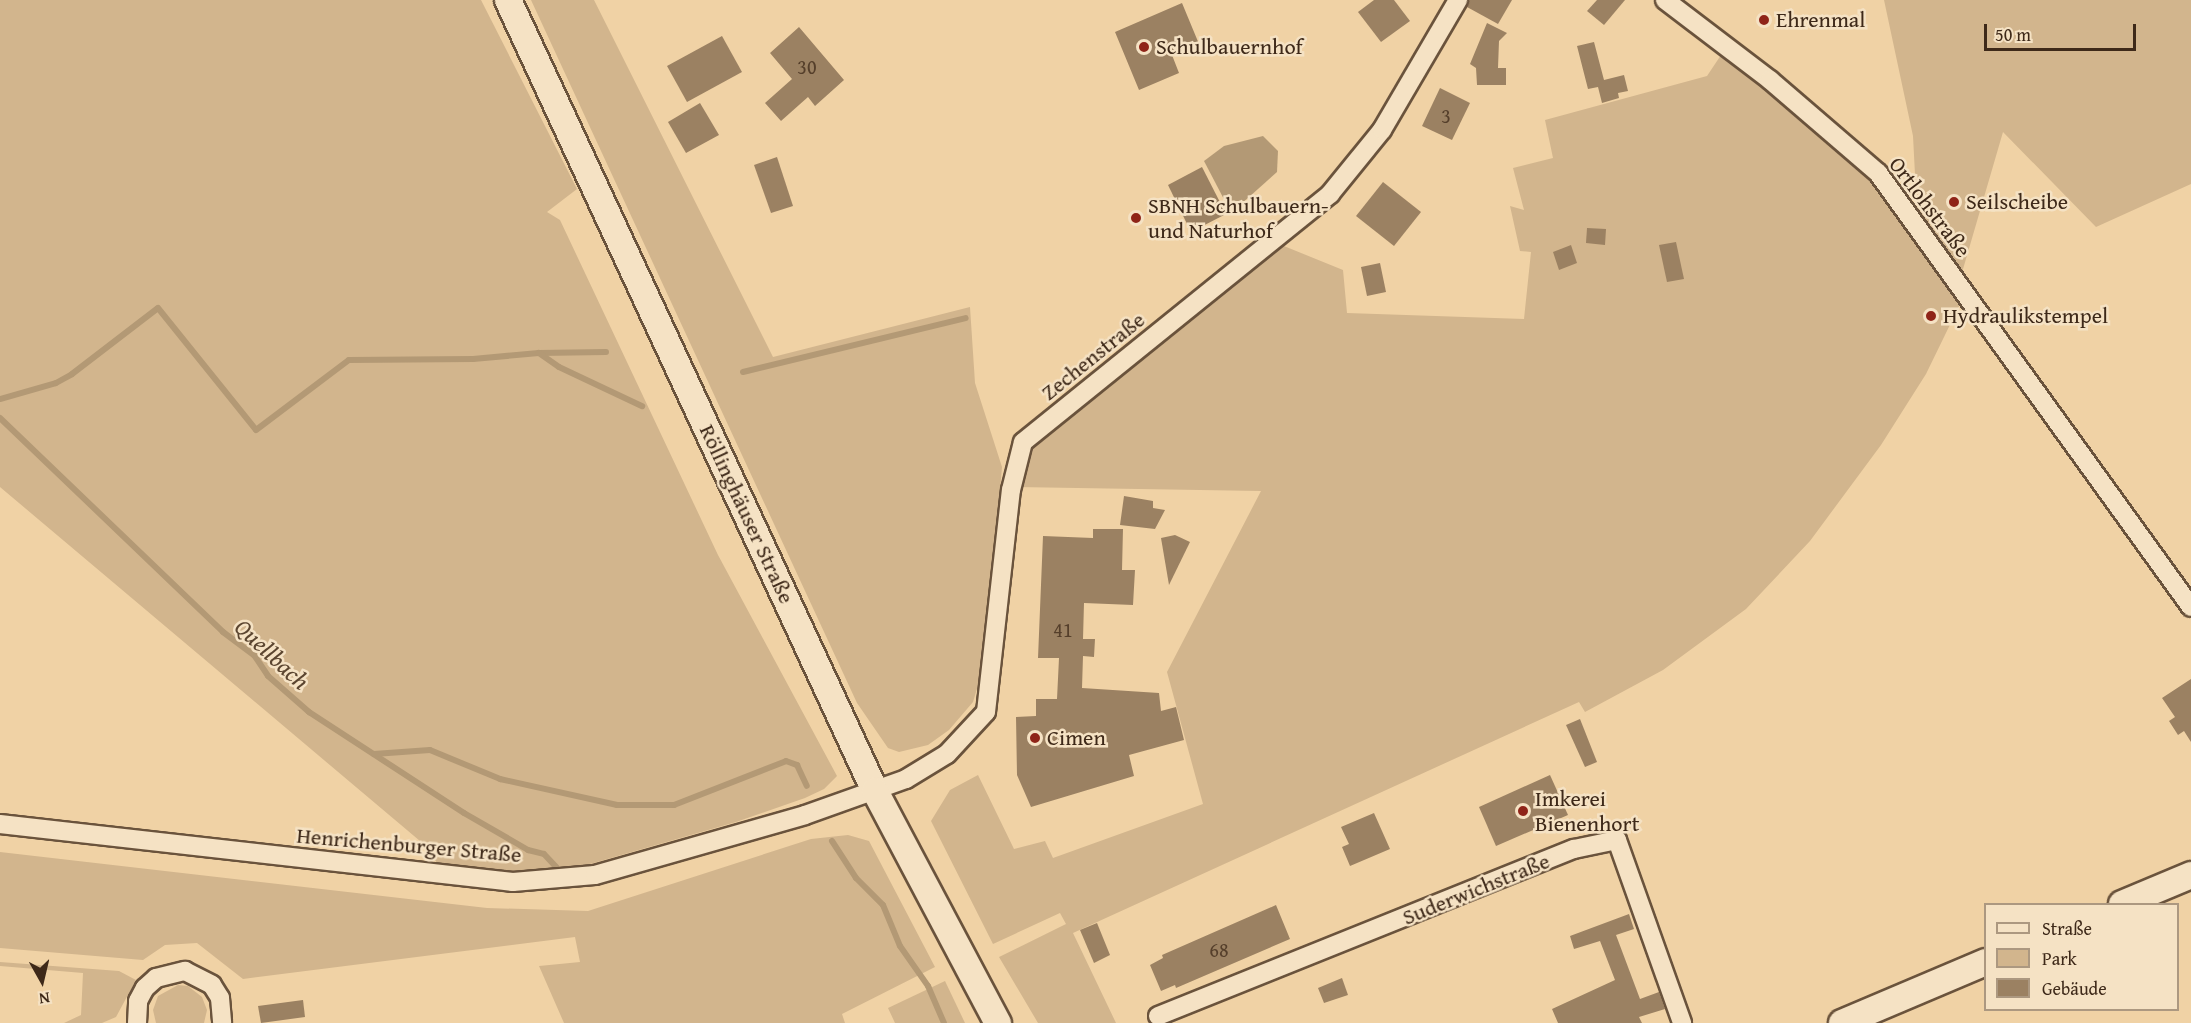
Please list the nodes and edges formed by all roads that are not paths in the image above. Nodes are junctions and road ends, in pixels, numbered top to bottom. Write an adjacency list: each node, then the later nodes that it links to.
1 (508, 0): 5 (main road, Röllinghäuser Straße)
2 (1458, 0): 5 (street, Zechenstraße)
3 (1665, 0): 4 (street, Ortlohstraße)
4 (2191, 607)
5 (875, 790): 6 (street, Henrichenburger Straße); 13 (main road, Röllinghäuser Straße)
6 (0, 824)
7 (2191, 874): 8 (main road)
8 (2124, 903)
9 (1984, 963): 15 (main road)
10 (1158, 1016): 14 (street, Suderwichstraße)
11 (137, 1023): 12 (street)
12 (222, 1023)
13 (998, 1023)
14 (1682, 1023)
15 (1842, 1023)

